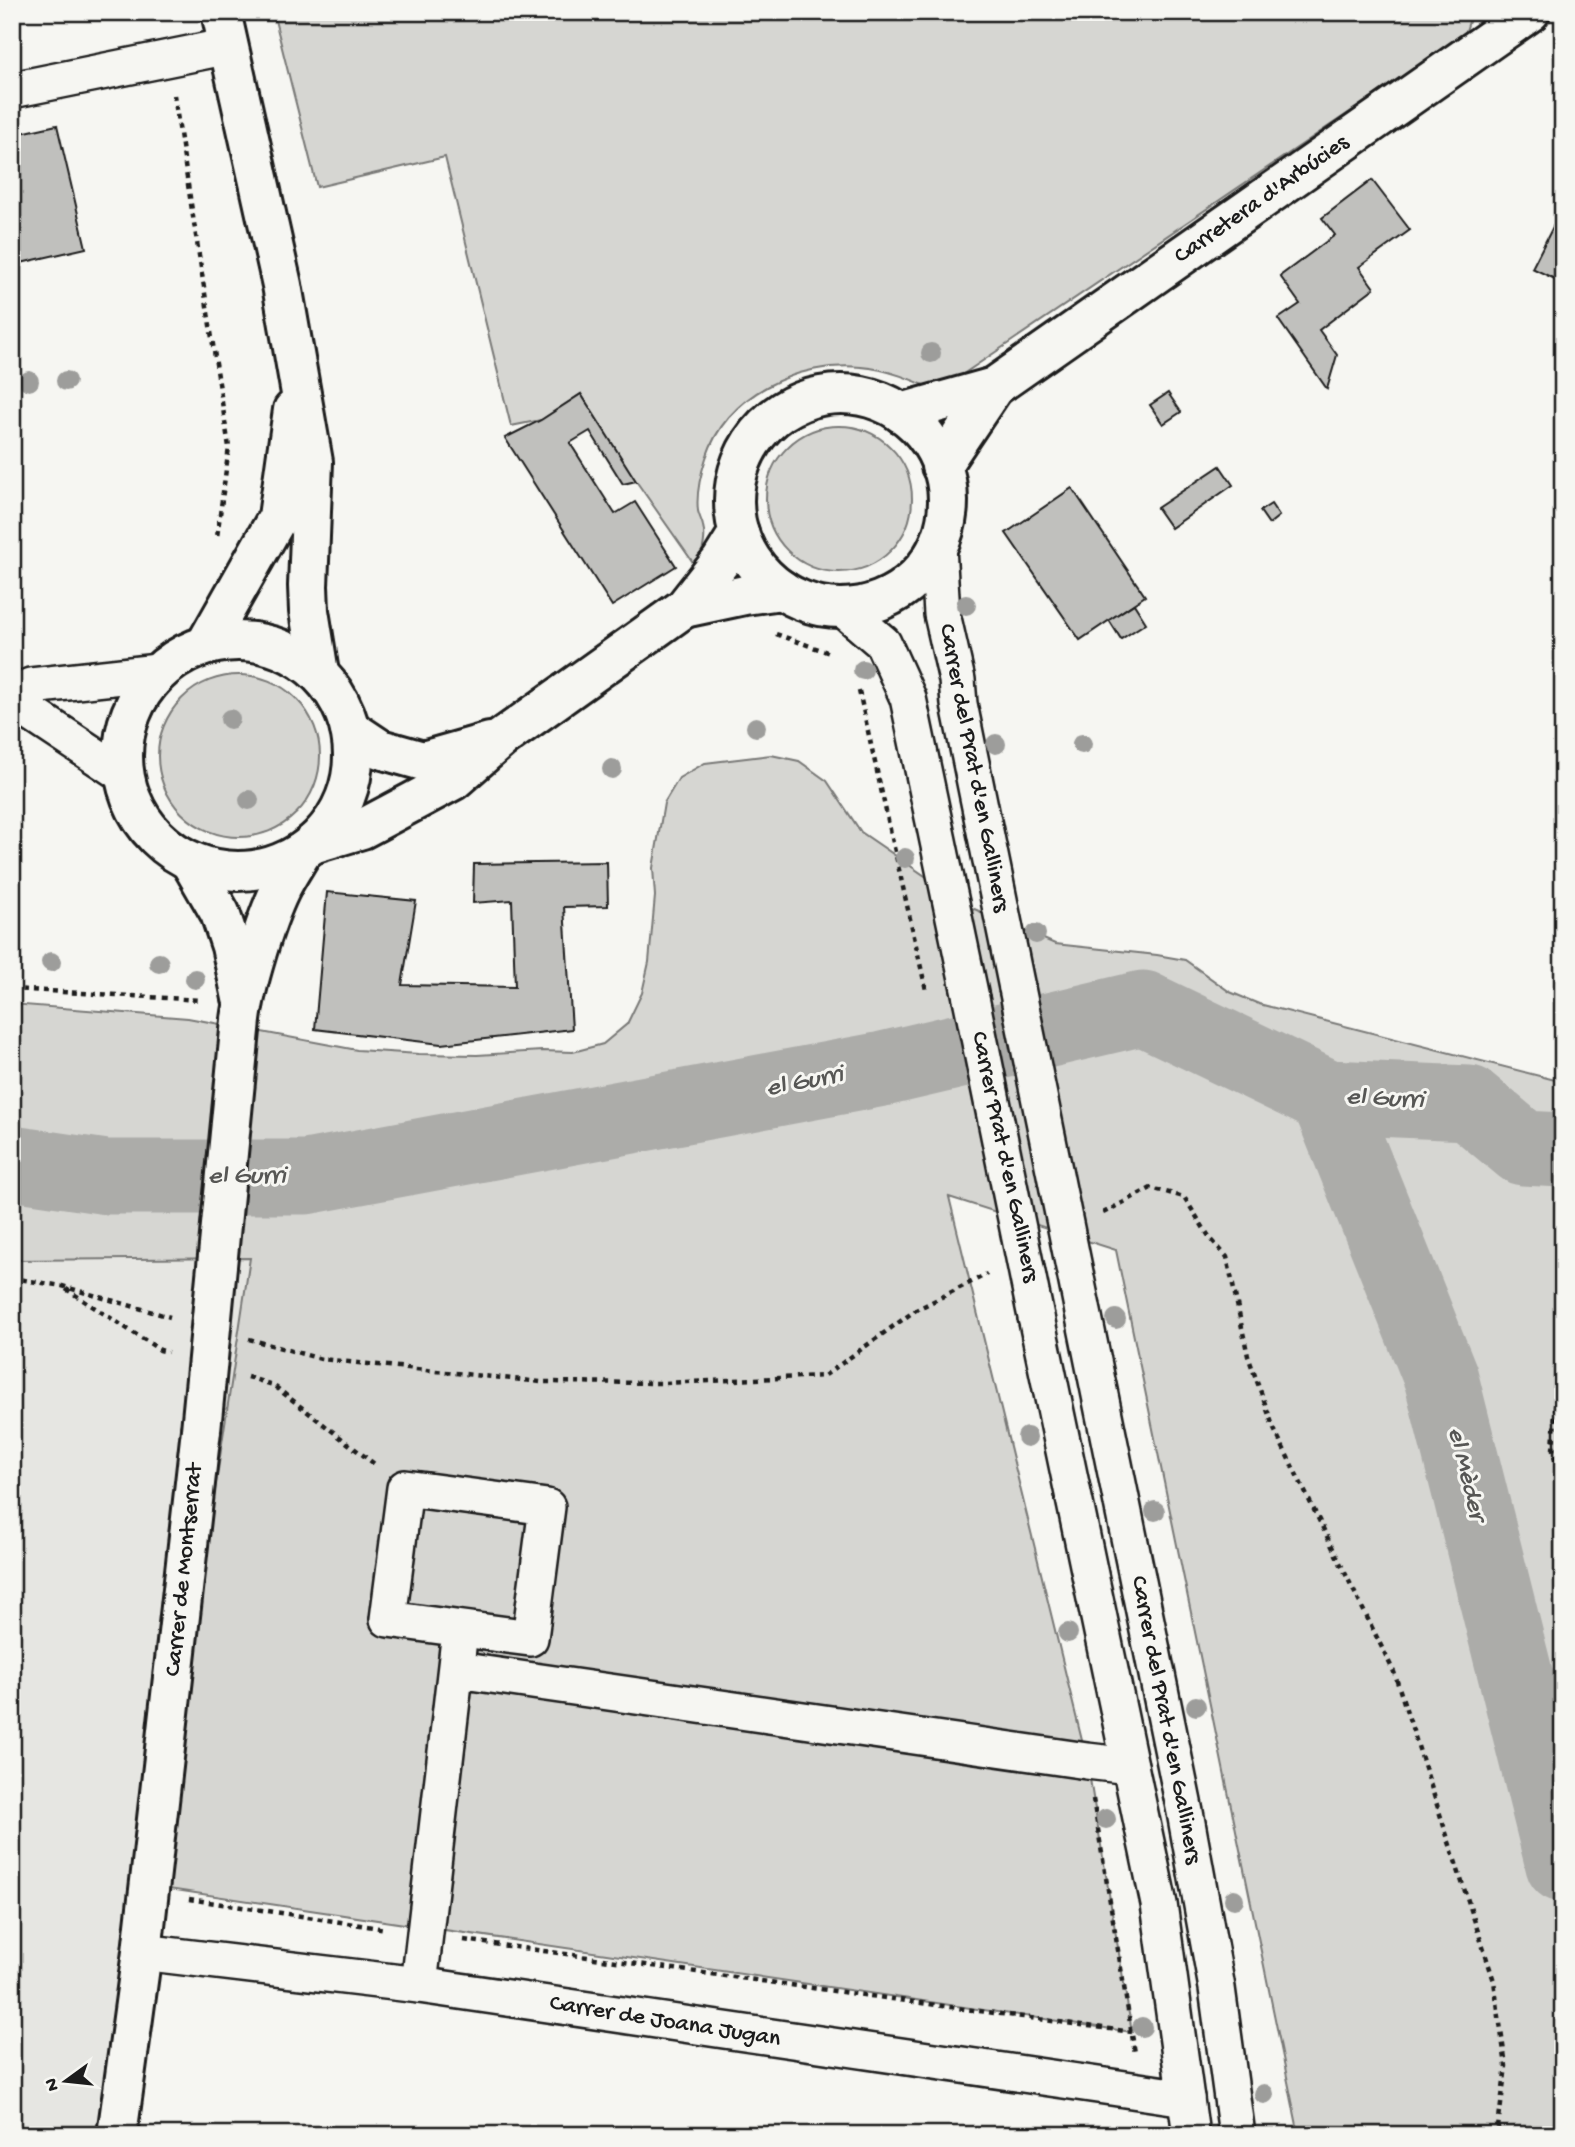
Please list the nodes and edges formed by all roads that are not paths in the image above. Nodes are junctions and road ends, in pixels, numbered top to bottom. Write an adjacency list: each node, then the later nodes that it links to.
1 (1530, 12): 5 (street, Carretera d'Arbúcies)
2 (225, 29): 3 (street); 4 (street)
3 (12, 90)
4 (298, 380): 13 (street); 15 (street)
5 (994, 387): 6 (street, Carretera d'Arbúcies); 7 (street, Carretera d'Arbúcies)
6 (901, 414): 7 (street); 8 (street)
7 (941, 466): 9 (street)
8 (739, 532): 10 (street); 11 (street)
9 (938, 547): 12 (street); 22 (street, Carrer del Prat d'en Galliners)
10 (782, 590): 11 (street); 12 (street)
11 (684, 608): 18 (street)
12 (842, 608): 23 (street, Carrer del Prat d'en Galliners)
13 (206, 644): 14 (street); 15 (street)
14 (158, 672): 16 (street); 19 (street)
15 (319, 673): 17 (street)
16 (12, 695): 19 (street)
17 (350, 729): 18 (street); 20 (street)
18 (502, 738): 20 (street)
19 (124, 775): 21 (street)
20 (307, 848): 21 (street); 24 (street, Carrer de Montserrat)
21 (190, 861): 24 (street, Carrer de Montserrat)
22 (1017, 988): 25 (street, Carrer Prat d'en Galliners, bridge)
23 (971, 998): 26 (street, Carrer Prat d'en Galliners, bridge)
24 (232, 1009): 30 (street, Carrer de Montserrat, bridge)
25 (1082, 1307): 35 (street, Carrer del Prat d'en Galliners)
26 (1037, 1317): 29 (street, Carrer del Prat d'en Galliners)
27 (459, 1629): 27 (street); 28 (street)
28 (457, 1670): 29 (street); 31 (street)
29 (1130, 1766): 32 (street, Carrer del Prat d'en Galliners)
30 (142, 1952): 31 (street, Carrer de Joana Jugan); 33 (street, Carrer de Montserrat)
31 (419, 1985): 32 (street, Carrer de Joana Jugan)
32 (1186, 2098): 34 (street, Carrer del Prat d'en Galliners)
33 (117, 2135)
34 (1191, 2135)
35 (1237, 2135)

